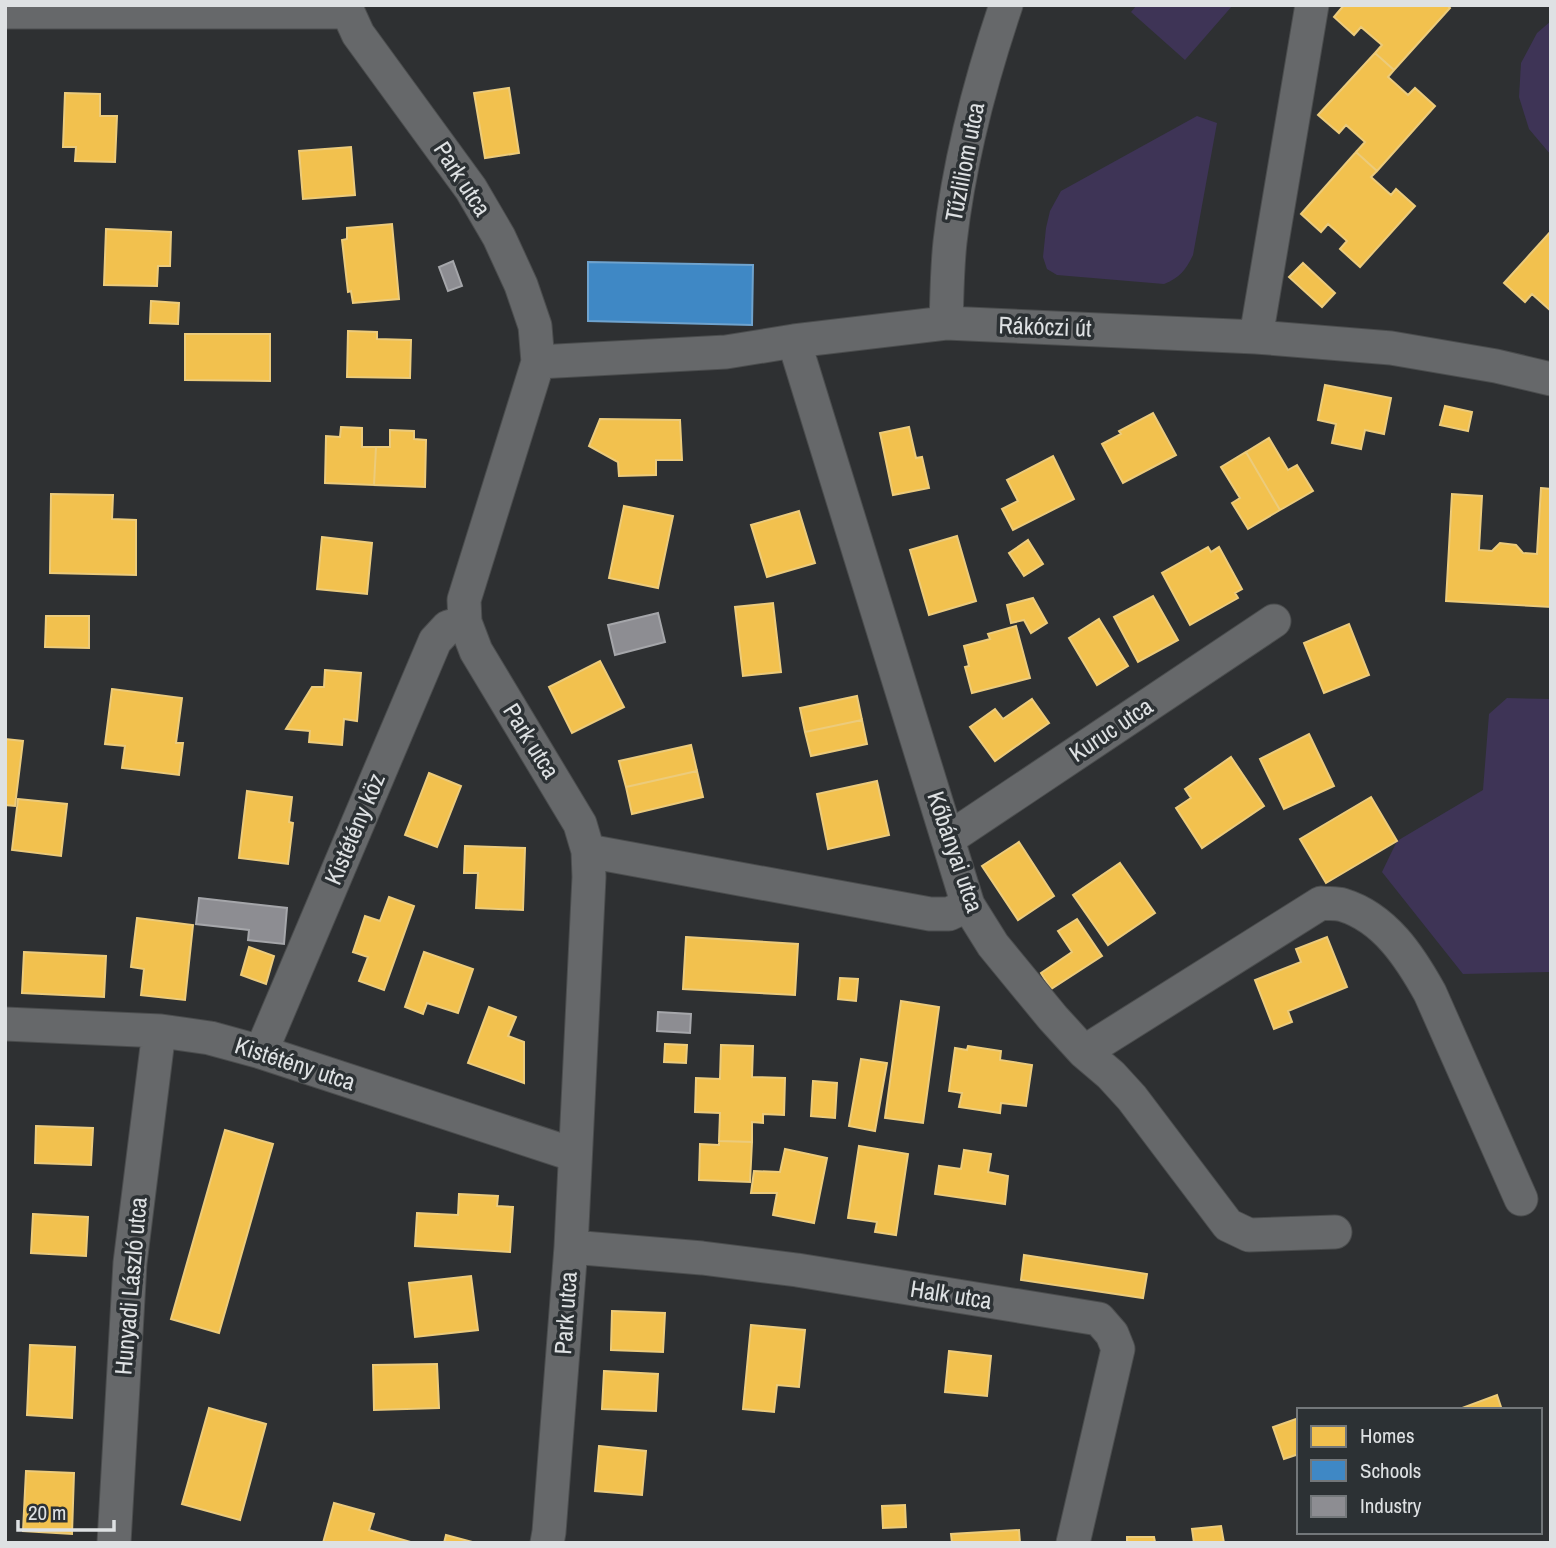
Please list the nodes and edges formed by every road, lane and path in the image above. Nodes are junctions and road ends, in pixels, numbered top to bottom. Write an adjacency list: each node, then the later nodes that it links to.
1 (1006, 5): 5 (street, Tűzliliom utca)
2 (1312, 5): 6 (street)
3 (348, 8): 4 (street); 8 (street, Park utca)
4 (5, 12)
5 (946, 323): 6 (street, Rákóczi út); 7 (street, Rákóczi út)
6 (1256, 337): 9 (street, Rákóczi út)
7 (794, 341): 8 (street, Rákóczi út); 12 (street, Kőbányai utca)
8 (538, 362): 11 (street, Park utca)
9 (1551, 379)
10 (1274, 621): 12 (street, Kuruc utca)
11 (465, 622): 13 (street, Park utca); 17 (street, Kistétény köz)
12 (948, 839): 14 (street, Kőbányai utca)
13 (588, 851): 14 (street); 19 (street, Park utca)
14 (968, 905): 18 (street, Kőbányai utca)
15 (5, 1024): 16 (street, Kistétény utca)
16 (161, 1031): 17 (street, Kistétény utca); 23 (street, Hunyadi László utca)
17 (261, 1052): 19 (street, Kistétény utca)
18 (1084, 1052): 20 (street); 21 (street, Kőbányai utca)
19 (575, 1155): 22 (street, Park utca)
20 (1521, 1199)
21 (1335, 1232)
22 (571, 1247): 24 (street, Park utca); 25 (street, Halk utca)
23 (114, 1543)
24 (547, 1543)
25 (1073, 1543)

